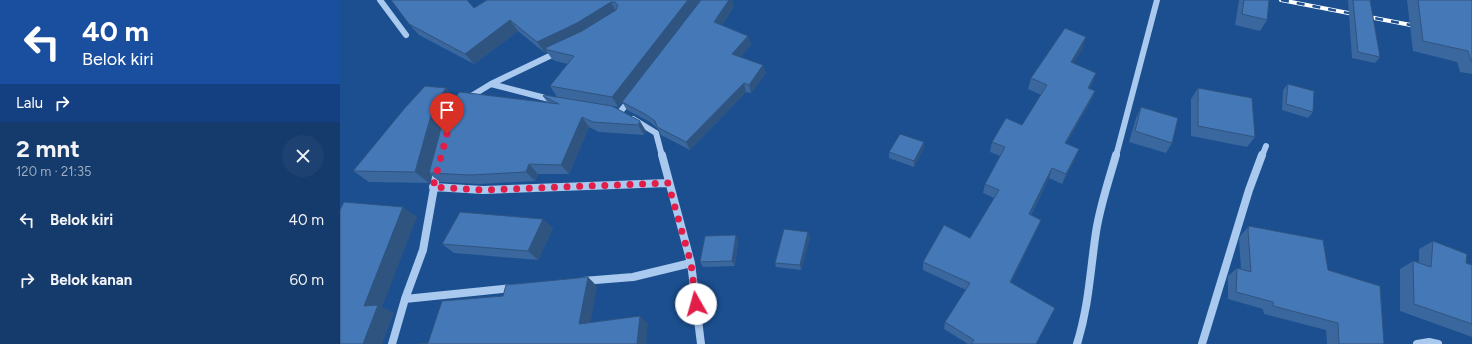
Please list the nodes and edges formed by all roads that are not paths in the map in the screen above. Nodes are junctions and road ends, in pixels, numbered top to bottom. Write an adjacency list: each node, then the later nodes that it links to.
1 (380, 0): 3 (street)
2 (1157, 0): 19 (street)
3 (406, 34)
4 (566, 48): 5 (street)
5 (492, 84): 7 (street); 8 (street)
6 (634, 94): 11 (street)
7 (559, 102)
8 (461, 104)
9 (1266, 146): 20 (street)
10 (439, 165): 12 (street)
11 (668, 183): 12 (street); 13 (street)
12 (433, 187): 16 (street)
13 (691, 263): 14 (street); 18 (street)
14 (578, 282)
15 (523, 287): 16 (street)
16 (405, 299): 17 (street)
17 (392, 344)
18 (701, 344)
19 (1077, 344)
20 (1202, 344)
21 (1417, 344): 22 (street)
22 (1438, 344)

